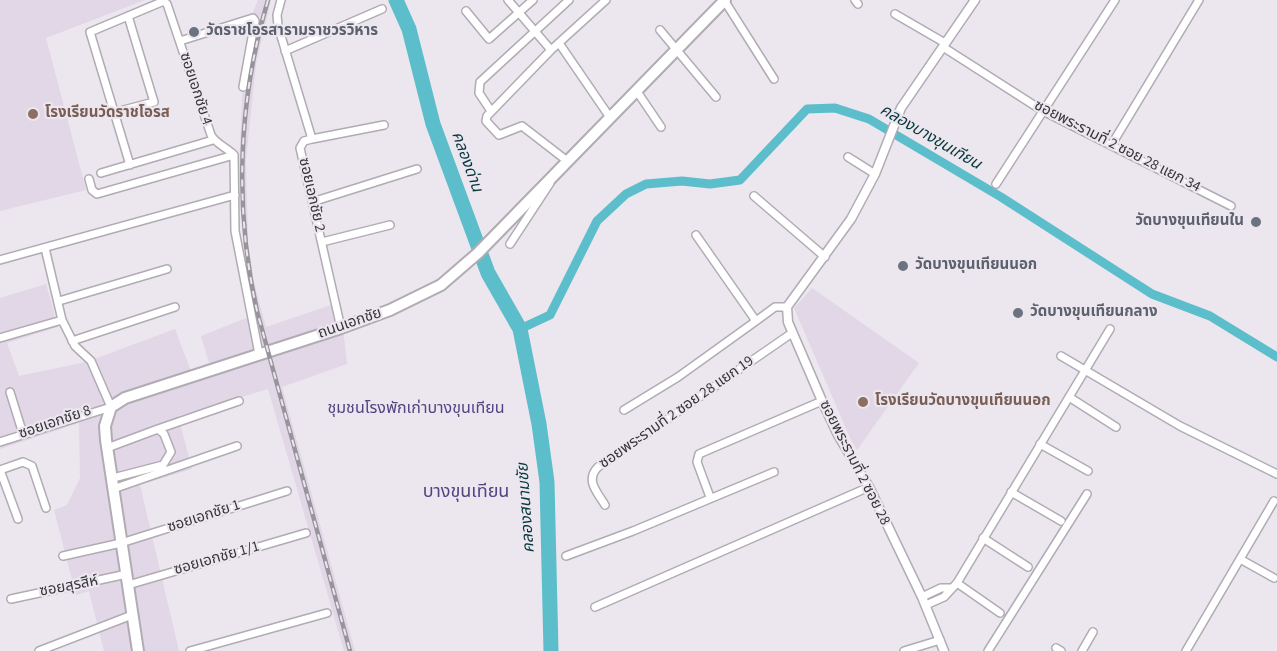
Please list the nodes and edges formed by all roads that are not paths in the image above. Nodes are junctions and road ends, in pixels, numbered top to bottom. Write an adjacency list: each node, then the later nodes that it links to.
1 (281, 0): 22 (street, ซอยเอกชัย 2)
2 (508, 0): 13 (street)
3 (533, 0): 13 (street)
4 (569, 0): 16 (street)
5 (606, 0): 18 (street)
6 (724, 0): 20 (main road, ถนนเอกชัย); 23 (street)
7 (975, 0): 19 (street)
8 (1115, 0): 28 (street)
9 (1199, 0): 35 (street)
10 (382, 9): 22 (street)
11 (466, 11): 13 (street)
12 (895, 14): 19 (street, ซอยพระรามที่ 2 ซอย 28 แยก 34)
13 (519, 15): 16 (street)
14 (128, 16): 17 (street, ซอยเอกชัย 4); 29 (street, ซอยเอกชัย 4); 29 (street)
15 (660, 30): 20 (street)
16 (534, 32): 21 (street); 27 (street)
17 (180, 41): 24 (street); 34 (street, ซอยเอกชัย 4)
18 (559, 43): 21 (street); 30 (street)
19 (944, 45): 28 (street, ซอยพระรามที่ 2 ซอย 28 แยก 34); 43 (street)
20 (676, 49): 25 (main road, ถนนเอกชัย); 26 (street)
21 (551, 50): 27 (street)
22 (285, 51): 33 (street, ซอยเอกชัย 2)
23 (774, 79)
24 (243, 87)
25 (636, 90): 30 (main road, ถนนเอกชัย); 32 (street)
26 (716, 97)
27 (490, 111): 38 (street)
28 (1044, 111): 35 (street, ซอยพระรามที่ 2 ซอย 28 แยก 34); 45 (street)
29 (116, 112): 39 (street)
30 (609, 116): 38 (main road, ถนนเอกชัย)
31 (384, 125): 33 (street)
32 (661, 127)
33 (312, 139): 48 (street, ซอยเอกชัย 2)
34 (213, 140): 36 (street, ซอยเอกชัย 4); 39 (street)
35 (1112, 144): 49 (street, ซอยพระรามที่ 2 ซอย 28 แยก 34)
36 (234, 155): 44 (street); 46 (street)
37 (848, 157): 43 (street)
38 (566, 160): 42 (main road, ถนนเอกชัย)
39 (130, 165): 41 (street)
40 (417, 169): 48 (street)
41 (101, 173)
42 (552, 174): 53 (street); 63 (main road, ถนนเอกชัย)
43 (875, 174): 55 (street)
44 (89, 179)
45 (996, 184)
46 (235, 195): 54 (street); 68 (street)
47 (754, 196): 55 (street)
48 (312, 202): 52 (street, ซอยเอกชัย 2)
49 (1231, 206)
50 (390, 225): 52 (street)
51 (696, 235): 62 (street)
52 (322, 242): 63 (street, ซอยเอกชัย 2)
53 (510, 244)
54 (45, 248): 56 (street); 58 (street)
55 (825, 257): 60 (street)
56 (0, 260)
57 (166, 269): 58 (street)
58 (58, 301): 61 (street)
59 (175, 307): 67 (street)
60 (787, 307): 62 (street); 65 (street, ซอยพระรามที่ 2 ซอย 28)
61 (62, 320): 66 (street); 67 (street)
62 (756, 321): 76 (street)
63 (341, 328): 68 (main road, ถนนเอกชัย)
64 (1110, 329): 70 (street)
65 (792, 333): 73 (street, ซอยพระรามที่ 2 ซอย 28); 96 (street, ซอยพระรามที่ 2 ซอย 28 แยก 19)
66 (0, 338)
67 (72, 341): 75 (street)
68 (259, 354): 75 (main road, ถนนเอกชัย)
69 (1061, 356): 70 (street)
70 (1085, 370): 72 (street); 87 (street)
71 (10, 392): 79 (street)
72 (1069, 398): 77 (street); 81 (street)
73 (822, 401): 90 (street, ซอยพระรามที่ 2 ซอย 28); 94 (street)
74 (239, 402): 78 (street)
75 (111, 407): 79 (street, ซอยเอกชัย 8); 83 (main road)
76 (624, 410)
77 (1116, 427)
78 (158, 429): 83 (street); 89 (street)
79 (23, 434): 80 (street, ซอยเอกชัย 8)
80 (0, 442)
81 (1040, 444): 85 (street); 92 (street)
82 (237, 446): 89 (street)
83 (107, 448): 89 (main road)
84 (0, 470): 97 (street); 98 (street)
85 (1088, 471)
86 (774, 472): 94 (street)
87 (1277, 474): 88 (street)
88 (1277, 481)
89 (113, 484): 102 (main road)
90 (869, 487): 111 (street, ซอยพระรามที่ 2 ซอย 28); 112 (street)
91 (287, 491): 102 (street, ซอยเอกชัย 1)
92 (1011, 492): 99 (street); 101 (street)
93 (1086, 494): 124 (street)
94 (710, 497): 104 (street)
95 (1274, 501): 105 (street)
96 (605, 506)
97 (46, 508)
98 (18, 519)
99 (1061, 521)
100 (306, 533): 108 (street, ซอยเอกชัย 1/1)
101 (983, 538): 106 (street); 109 (street)
102 (122, 543): 103 (street, ซอยเอกชัย 1); 108 (main road)
103 (63, 555)
104 (566, 556)
105 (1240, 559): 107 (street); 126 (street)
106 (1028, 567)
107 (1274, 578)
108 (127, 579): 110 (street, ซอยสุรสีห์); 115 (main road)
109 (954, 585): 111 (street); 113 (street)
110 (11, 599)
111 (924, 601): 117 (street, ซอยพระรามที่ 2 ซอย 28)
112 (595, 607)
113 (1000, 613)
114 (327, 614): 118 (street)
115 (132, 615): 119 (street); 120 (main road)
116 (1093, 632): 125 (street)
117 (940, 640): 122 (street); 123 (street, ซอยพระรามที่ 2 ซอย 28)
118 (222, 647): 121 (street)
119 (39, 651)
120 (138, 651)
121 (190, 651)
122 (904, 651)
123 (944, 651)
124 (988, 651)
125 (1082, 651)
126 (1186, 651)

